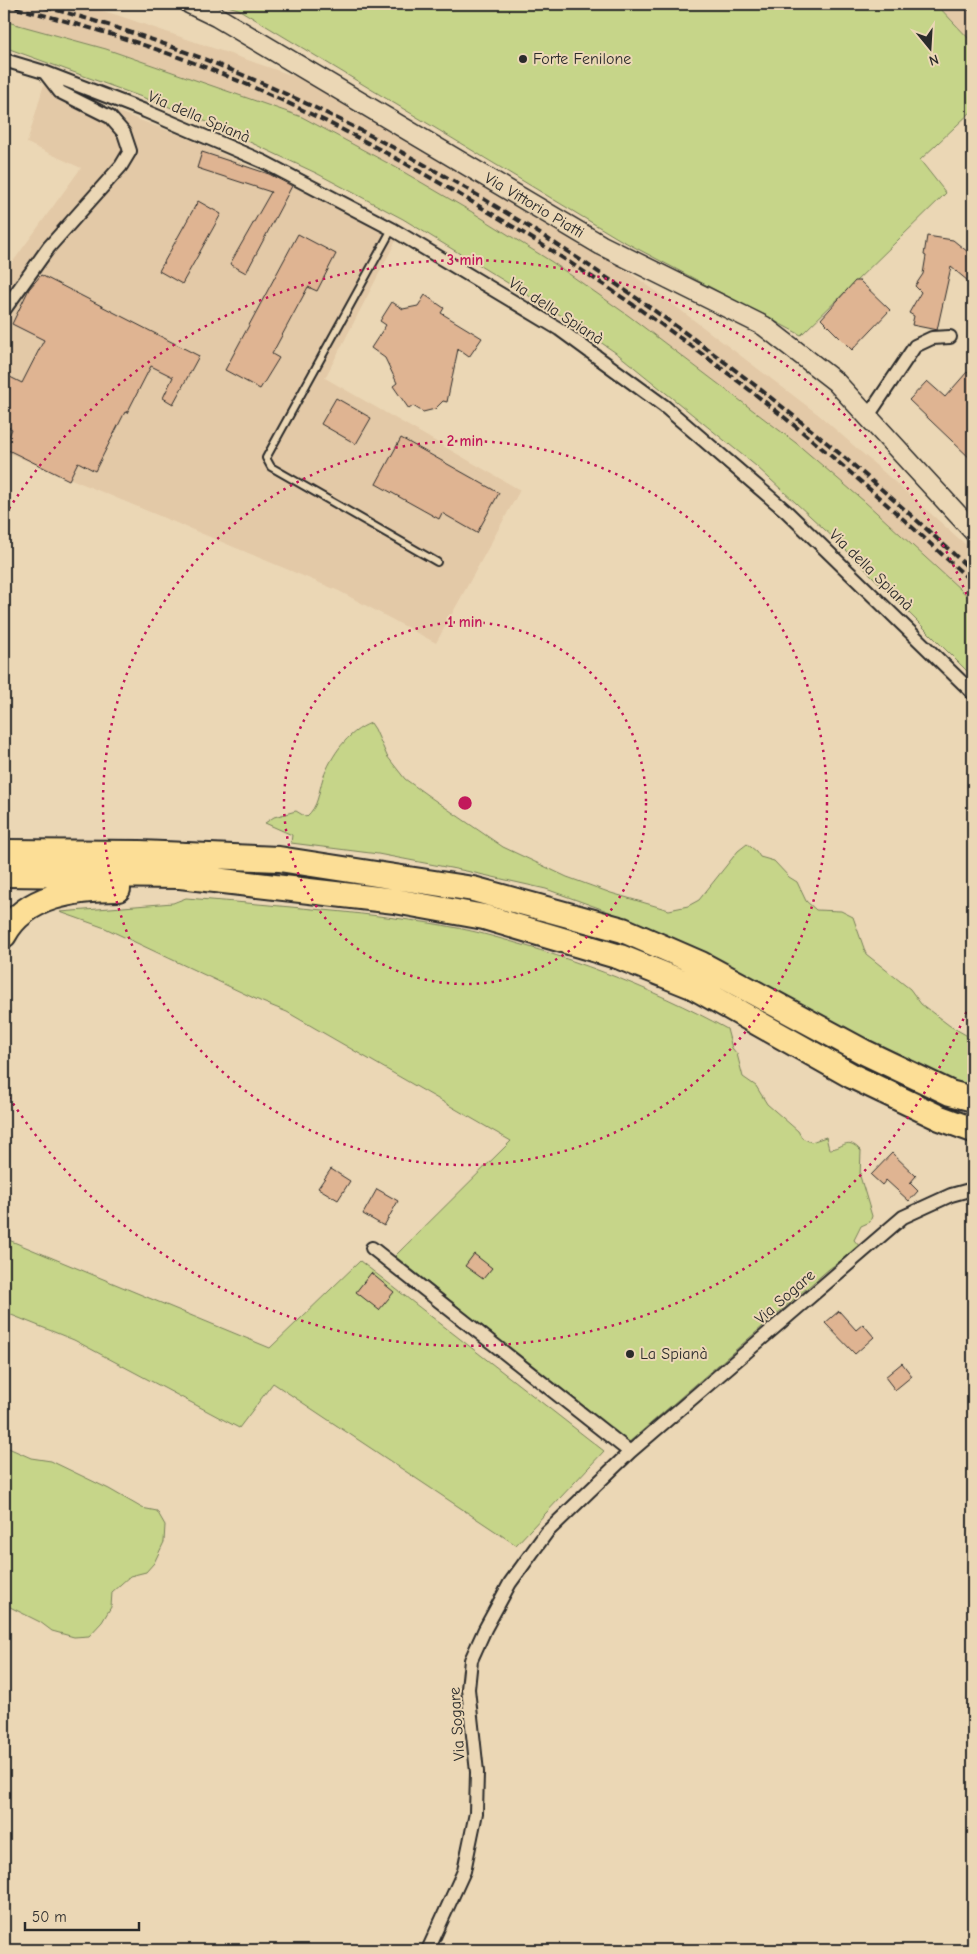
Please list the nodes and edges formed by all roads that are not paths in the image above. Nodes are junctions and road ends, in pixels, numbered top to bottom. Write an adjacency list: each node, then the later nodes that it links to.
1 (190, 4): 7 (street, Via Vittorio Piatti)
2 (4, 60): 3 (street, Via della Spianà)
3 (44, 72): 4 (street, Via della Spianà); 5 (street)
4 (392, 229): 9 (lane); 10 (street, Via della Spianà)
5 (4, 310)
6 (950, 336): 7 (street)
7 (868, 416): 8 (street, Via Vittorio Piatti)
8 (973, 531)
9 (437, 562)
10 (973, 694)
11 (4, 839): 13 (highway)
12 (4, 852): 13 (highway)
13 (140, 853): 17 (highway)
14 (4, 874): 15 (highway)
15 (395, 901): 16 (highway); 18 (highway)
16 (4, 936)
17 (973, 1099)
18 (973, 1130)
19 (973, 1189): 21 (street, Via Sogare)
20 (372, 1248): 21 (street)
21 (630, 1452): 22 (street, Via Sogare)
22 (428, 1950)

